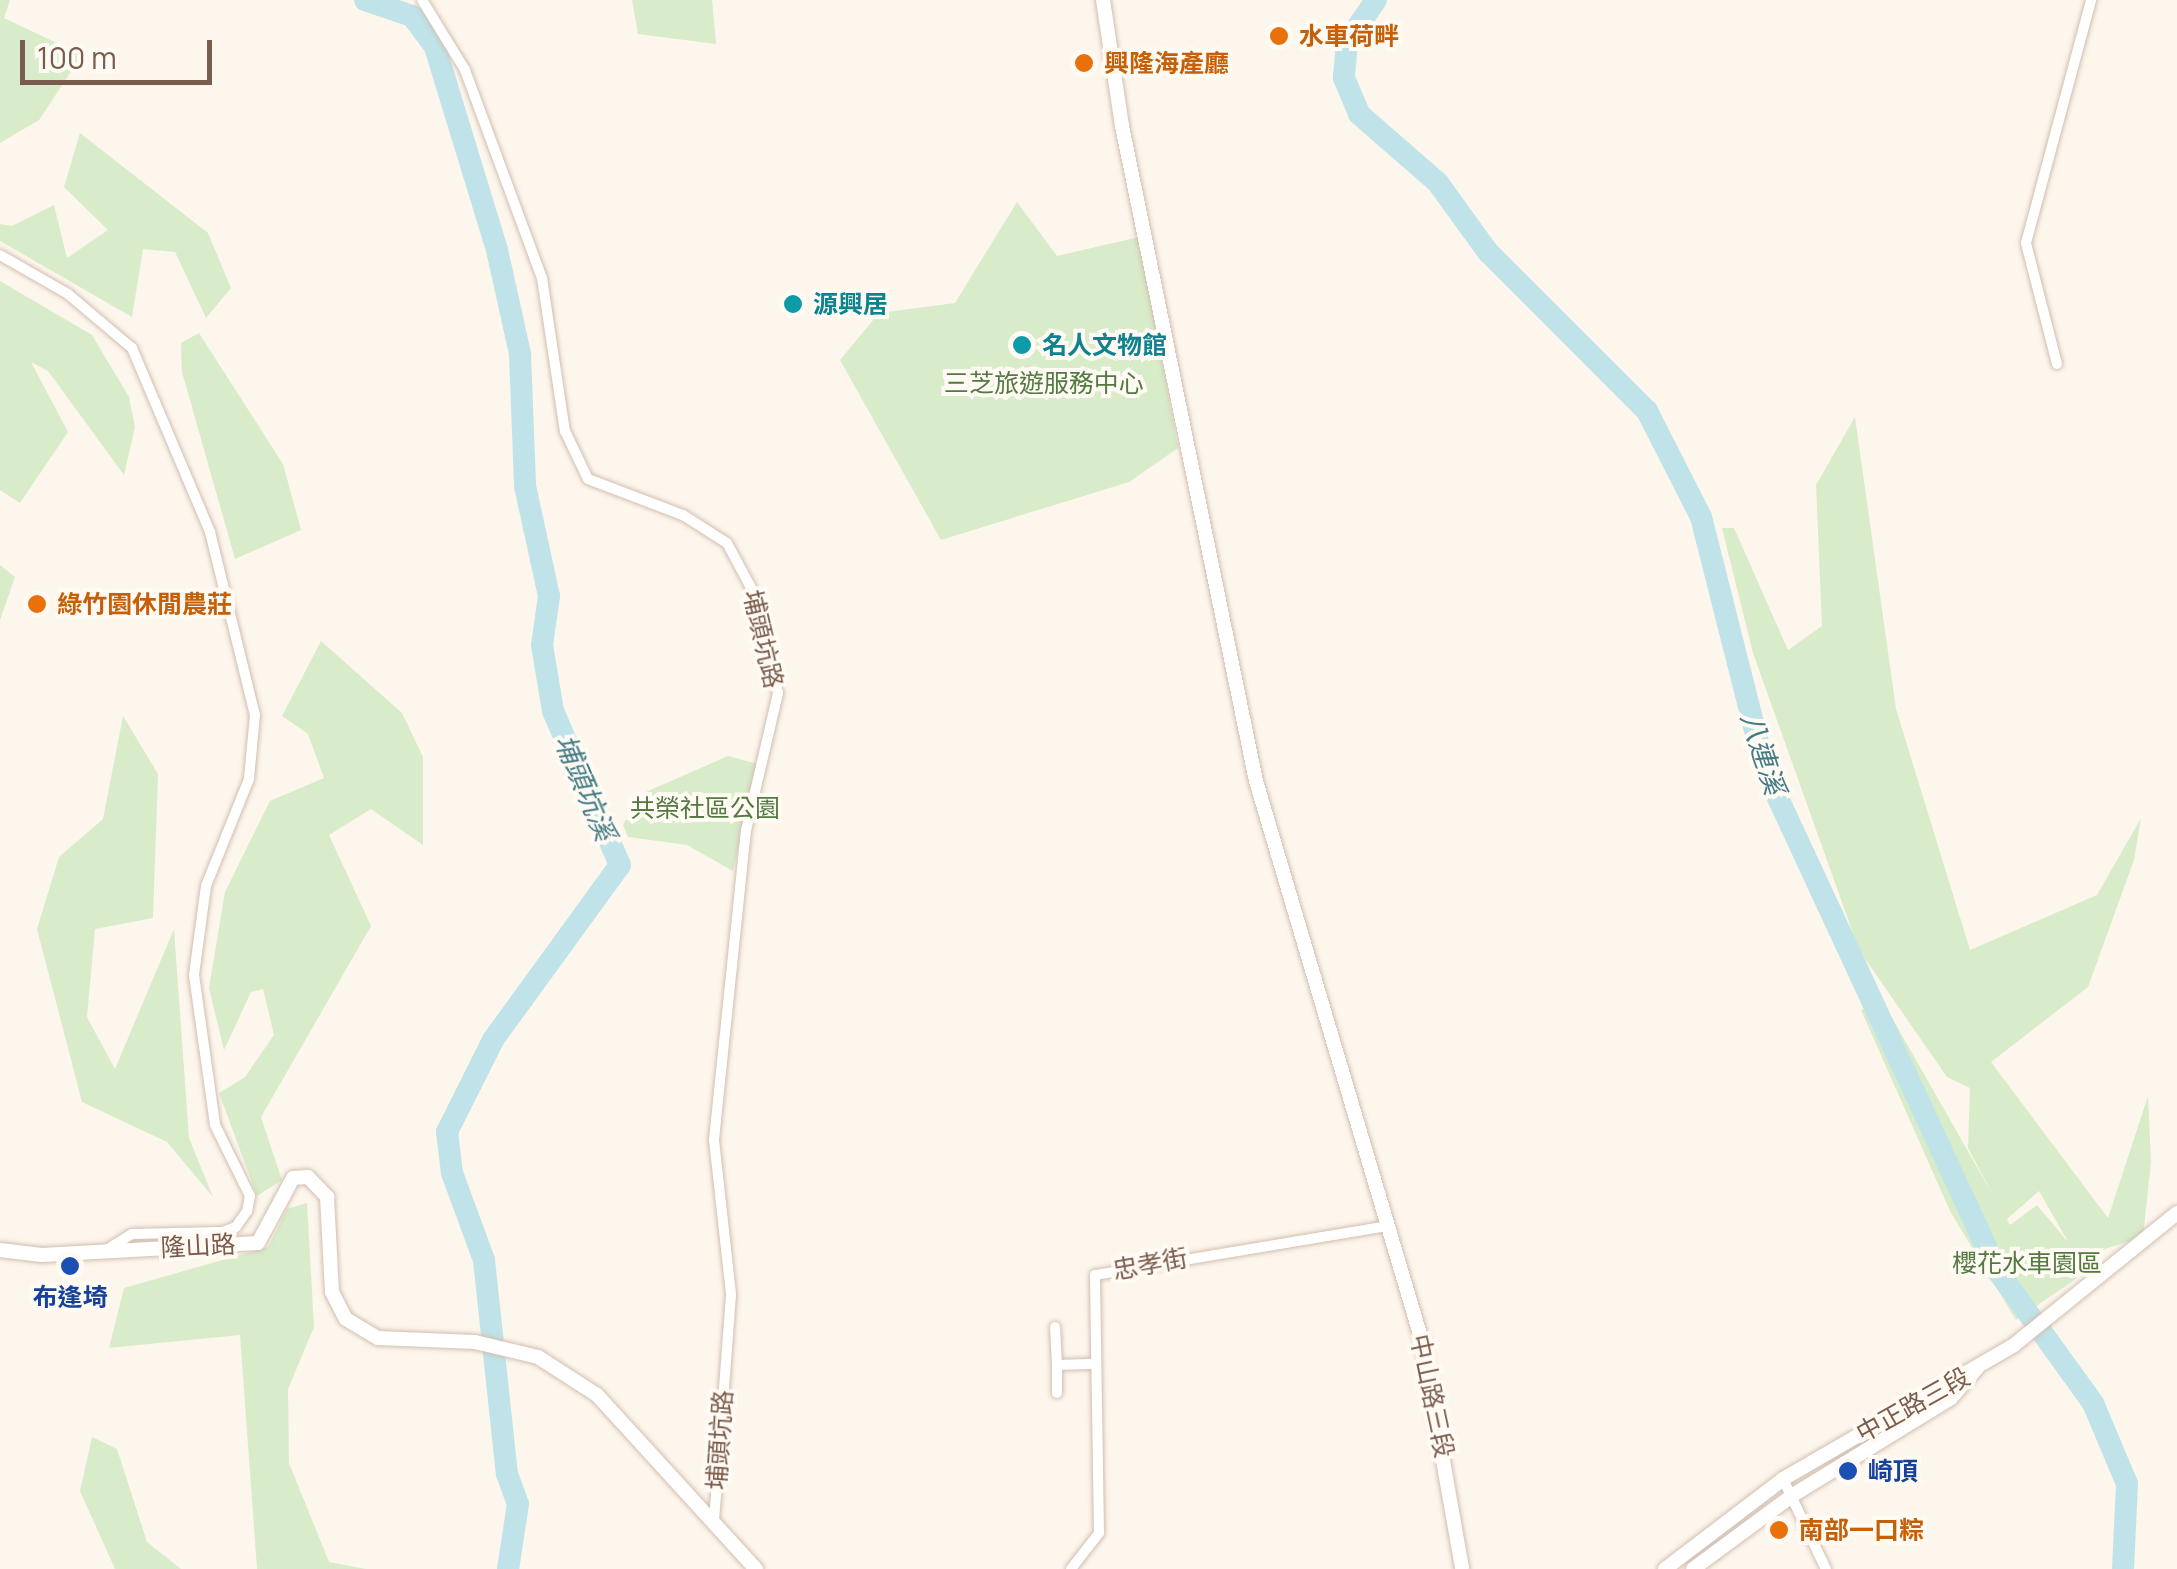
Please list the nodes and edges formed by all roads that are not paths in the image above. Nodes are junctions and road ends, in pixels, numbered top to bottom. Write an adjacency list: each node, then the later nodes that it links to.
1 (422, 0): 17 (street, 埔頭坑路)
2 (1103, 0): 7 (street, 中山路三段)
3 (2091, 0): 5 (street)
4 (0, 255): 9 (street)
5 (2057, 364)
6 (2177, 1213): 13 (street)
7 (1388, 1226): 11 (street, 忠孝街); 20 (street, 中山路三段)
8 (0, 1250): 9 (street, 隆山路)
9 (107, 1250): 17 (street, 隆山路)
10 (1056, 1327): 12 (street)
11 (1095, 1364): 12 (street); 19 (street, 忠孝街)
12 (1057, 1365): 14 (street)
13 (1977, 1367): 15 (street, 中正路三段); 16 (street, 中正路三段)
14 (1057, 1392)
15 (1783, 1479): 16 (street); 21 (street, 中正路三段)
16 (1793, 1495): 22 (street, 中正路三段); 23 (street)
17 (714, 1521): 18 (street)
18 (756, 1569)
19 (1071, 1569)
20 (1462, 1569)
21 (1665, 1569)
22 (1693, 1569)
23 (1826, 1569)

